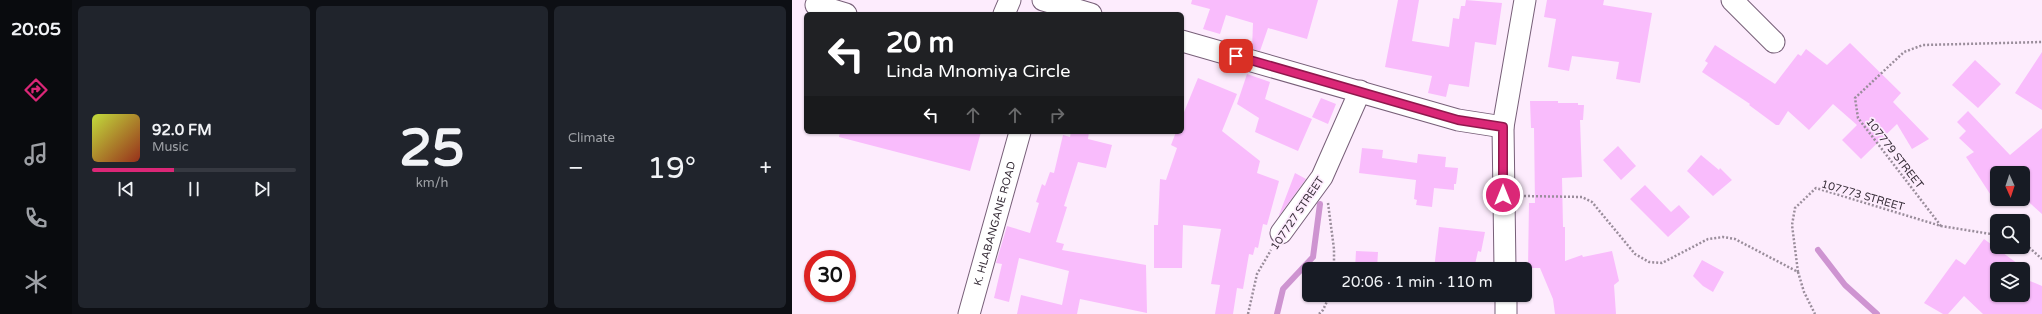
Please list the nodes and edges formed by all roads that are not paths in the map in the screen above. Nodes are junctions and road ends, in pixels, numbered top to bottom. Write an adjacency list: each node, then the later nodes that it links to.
1 (1010, 0): 7 (street)
2 (1525, 0): 12 (street)
3 (1732, 0): 10 (street)
4 (1052, 4): 8 (street)
5 (816, 5): 6 (street)
6 (839, 12)
7 (1005, 12)
8 (1083, 12)
9 (1184, 42): 11 (street)
10 (1774, 42)
11 (1360, 91): 12 (street); 14 (street, 107727 STREET)
12 (1503, 127): 15 (street)
13 (1019, 134): 17 (street, K. HLABANGANE ROAD)
14 (1281, 232)
15 (1505, 262)
16 (1506, 302): 18 (street)
17 (968, 314)
18 (1506, 314)

